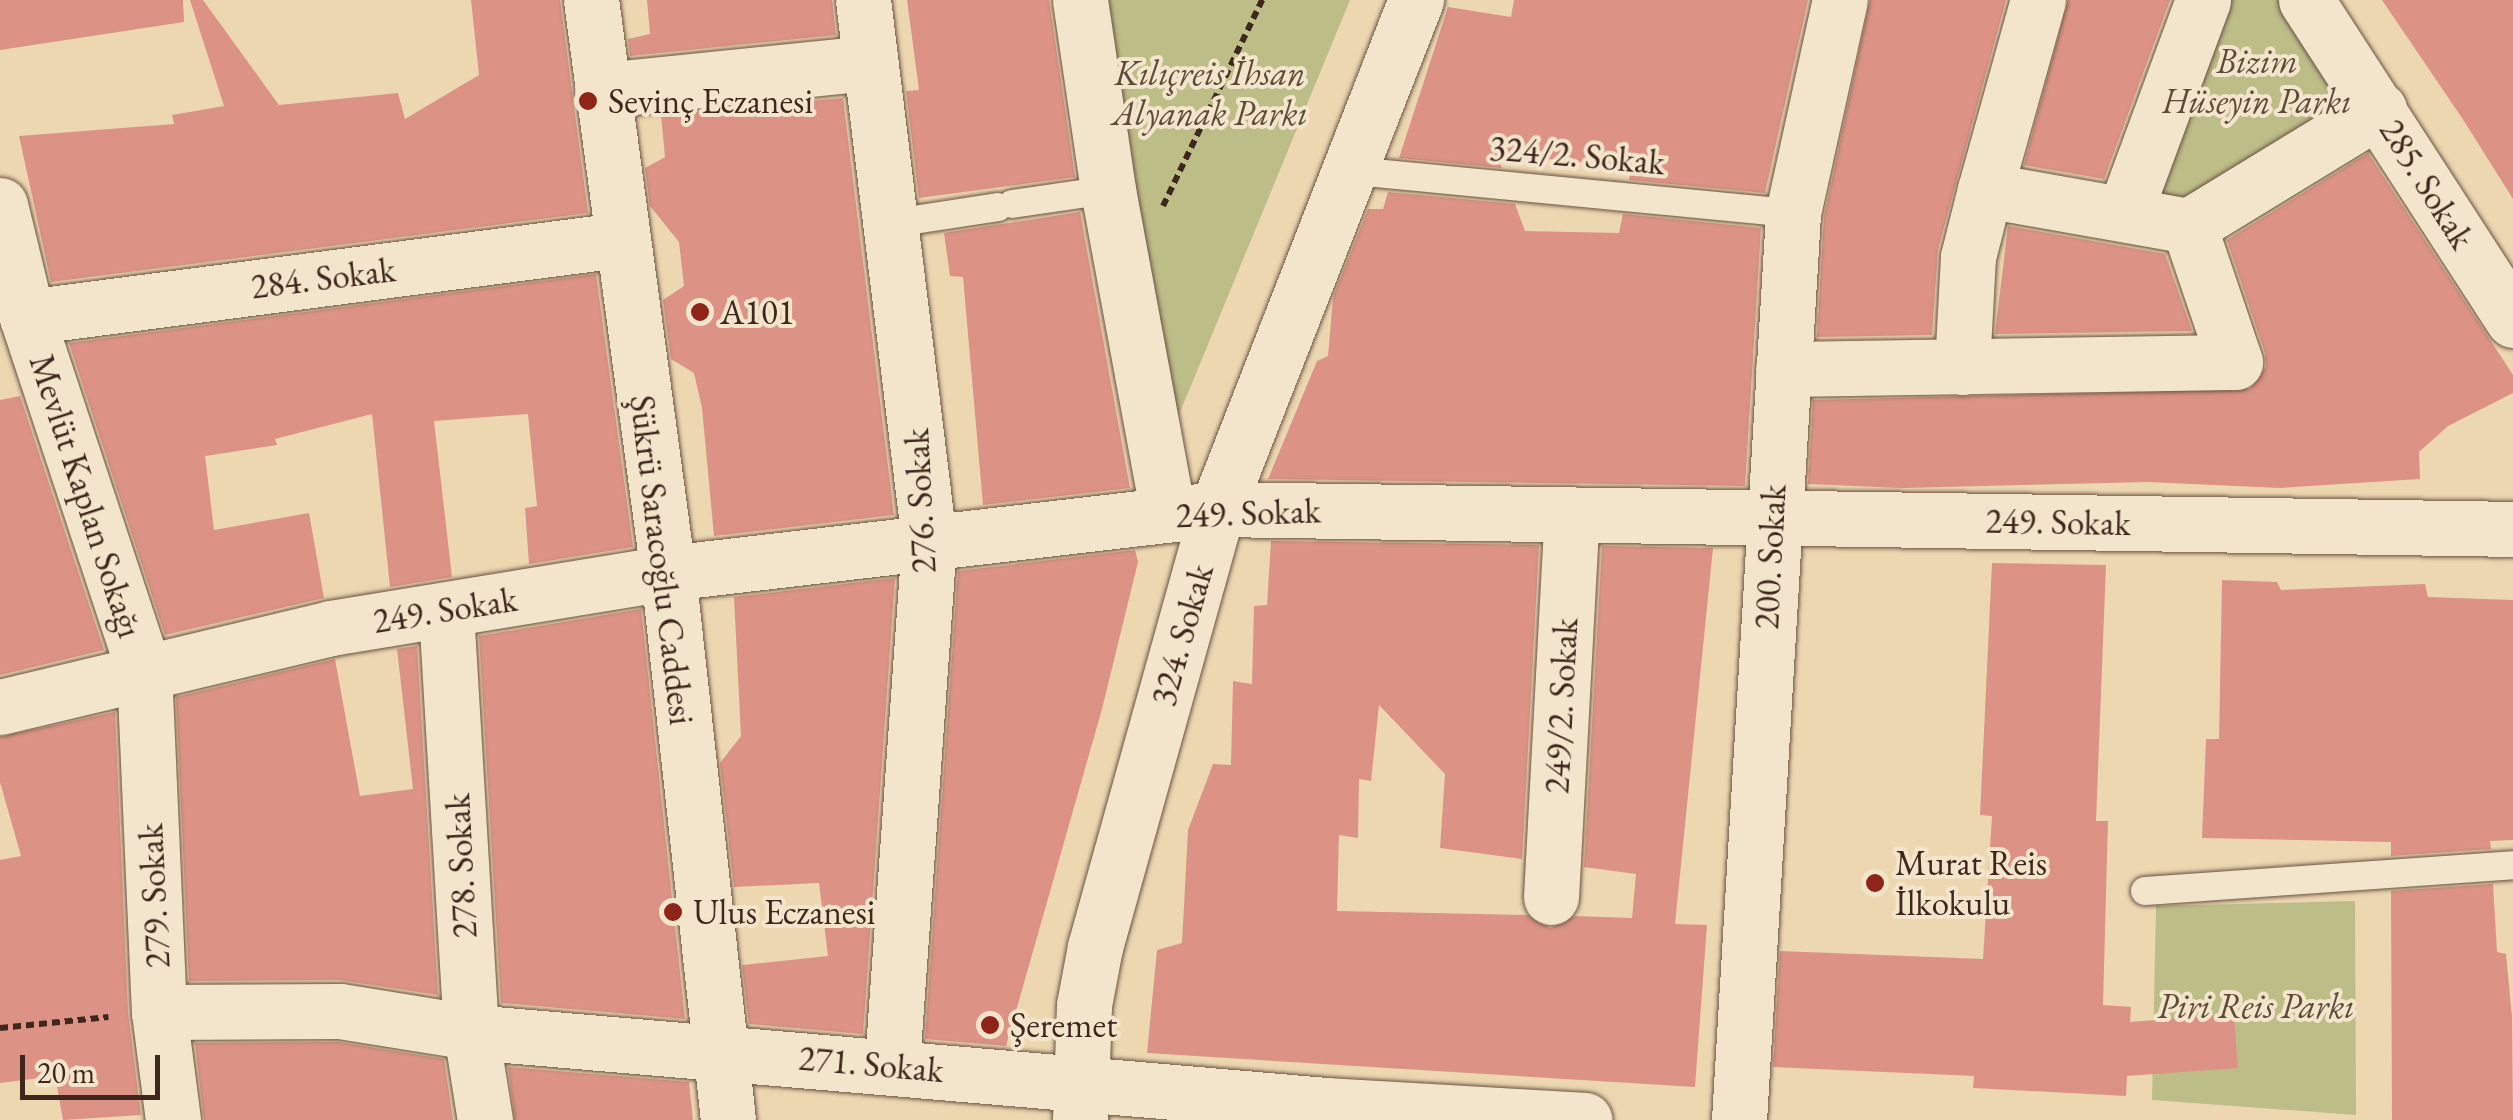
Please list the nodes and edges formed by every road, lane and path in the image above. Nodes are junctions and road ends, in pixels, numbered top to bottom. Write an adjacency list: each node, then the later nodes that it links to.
1 (592, 0): 11 (street, Şükrü Saracoğlu Caddesi)
2 (863, 0): 10 (street, 276. Sokak)
3 (1080, 0): 15 (street)
4 (1262, 0): 15 (path)
5 (1416, 0): 13 (street, 324. Sokak)
6 (1840, 0): 17 (street, 200. Sokak)
7 (2038, 0): 14 (street)
8 (2203, 0): 18 (street)
9 (2306, 0): 12 (street, 285. Sokak)
10 (870, 63): 11 (street); 19 (street, 276. Sokak)
11 (602, 90): 21 (street, Şükrü Saracoğlu Caddesi)
12 (2379, 110): 20 (street); 23 (street, 285. Sokak)
13 (1354, 171): 17 (lane, 324/2. Sokak); 26 (street, 324. Sokak)
14 (1986, 190): 18 (street); 24 (street)
15 (1132, 194): 19 (lane); 26 (street)
16 (0, 204): 22 (street, Mevlüt Kaplan Sokağı)
17 (1793, 213): 25 (street, 200. Sokak)
18 (2124, 214): 20 (street)
19 (894, 223): 30 (street, 276. Sokak)
20 (2189, 226): 24 (street)
21 (619, 240): 22 (street, 284. Sokak); 31 (street, Şükrü Saracoğlu Caddesi)
22 (27, 316): 33 (street, Mevlüt Kaplan Sokağı)
23 (2513, 320)
24 (1962, 368): 25 (street)
25 (1783, 369): 28 (street, 200. Sokak)
26 (1193, 512): 27 (street, 249. Sokak); 30 (street, 249. Sokak); 44 (street, 324. Sokak)
27 (1572, 514): 28 (street, 249. Sokak); 37 (street, 249/2. Sokak)
28 (1772, 518): 29 (street, 249. Sokak); 49 (street, 200. Sokak)
29 (2513, 529)
30 (930, 540): 31 (street, 249. Sokak); 43 (street, 276. Sokak)
31 (668, 573): 32 (street, 249. Sokak); 42 (street, Şükrü Saracoğlu Caddesi)
32 (446, 611): 33 (street, 249. Sokak); 41 (street, 278. Sokak)
33 (144, 670): 34 (street, 249. Sokak); 38 (street, 279. Sokak)
34 (0, 707)
35 (2513, 864): 36 (lane)
36 (2145, 891)
37 (1551, 897)
38 (159, 1012): 41 (street, 271. Sokak); 45 (street, 279. Sokak)
39 (68, 1021): 40 (path)
40 (0, 1028)
41 (471, 1032): 42 (street, 271. Sokak); 46 (street, 278. Sokak)
42 (718, 1053): 43 (street, 271. Sokak); 47 (street, Şükrü Saracoğlu Caddesi)
43 (892, 1063): 44 (street, 271. Sokak)
44 (1080, 1102): 48 (street, 271. Sokak)
45 (173, 1120)
46 (485, 1120)
47 (728, 1120)
48 (1584, 1120)
49 (1739, 1120)

